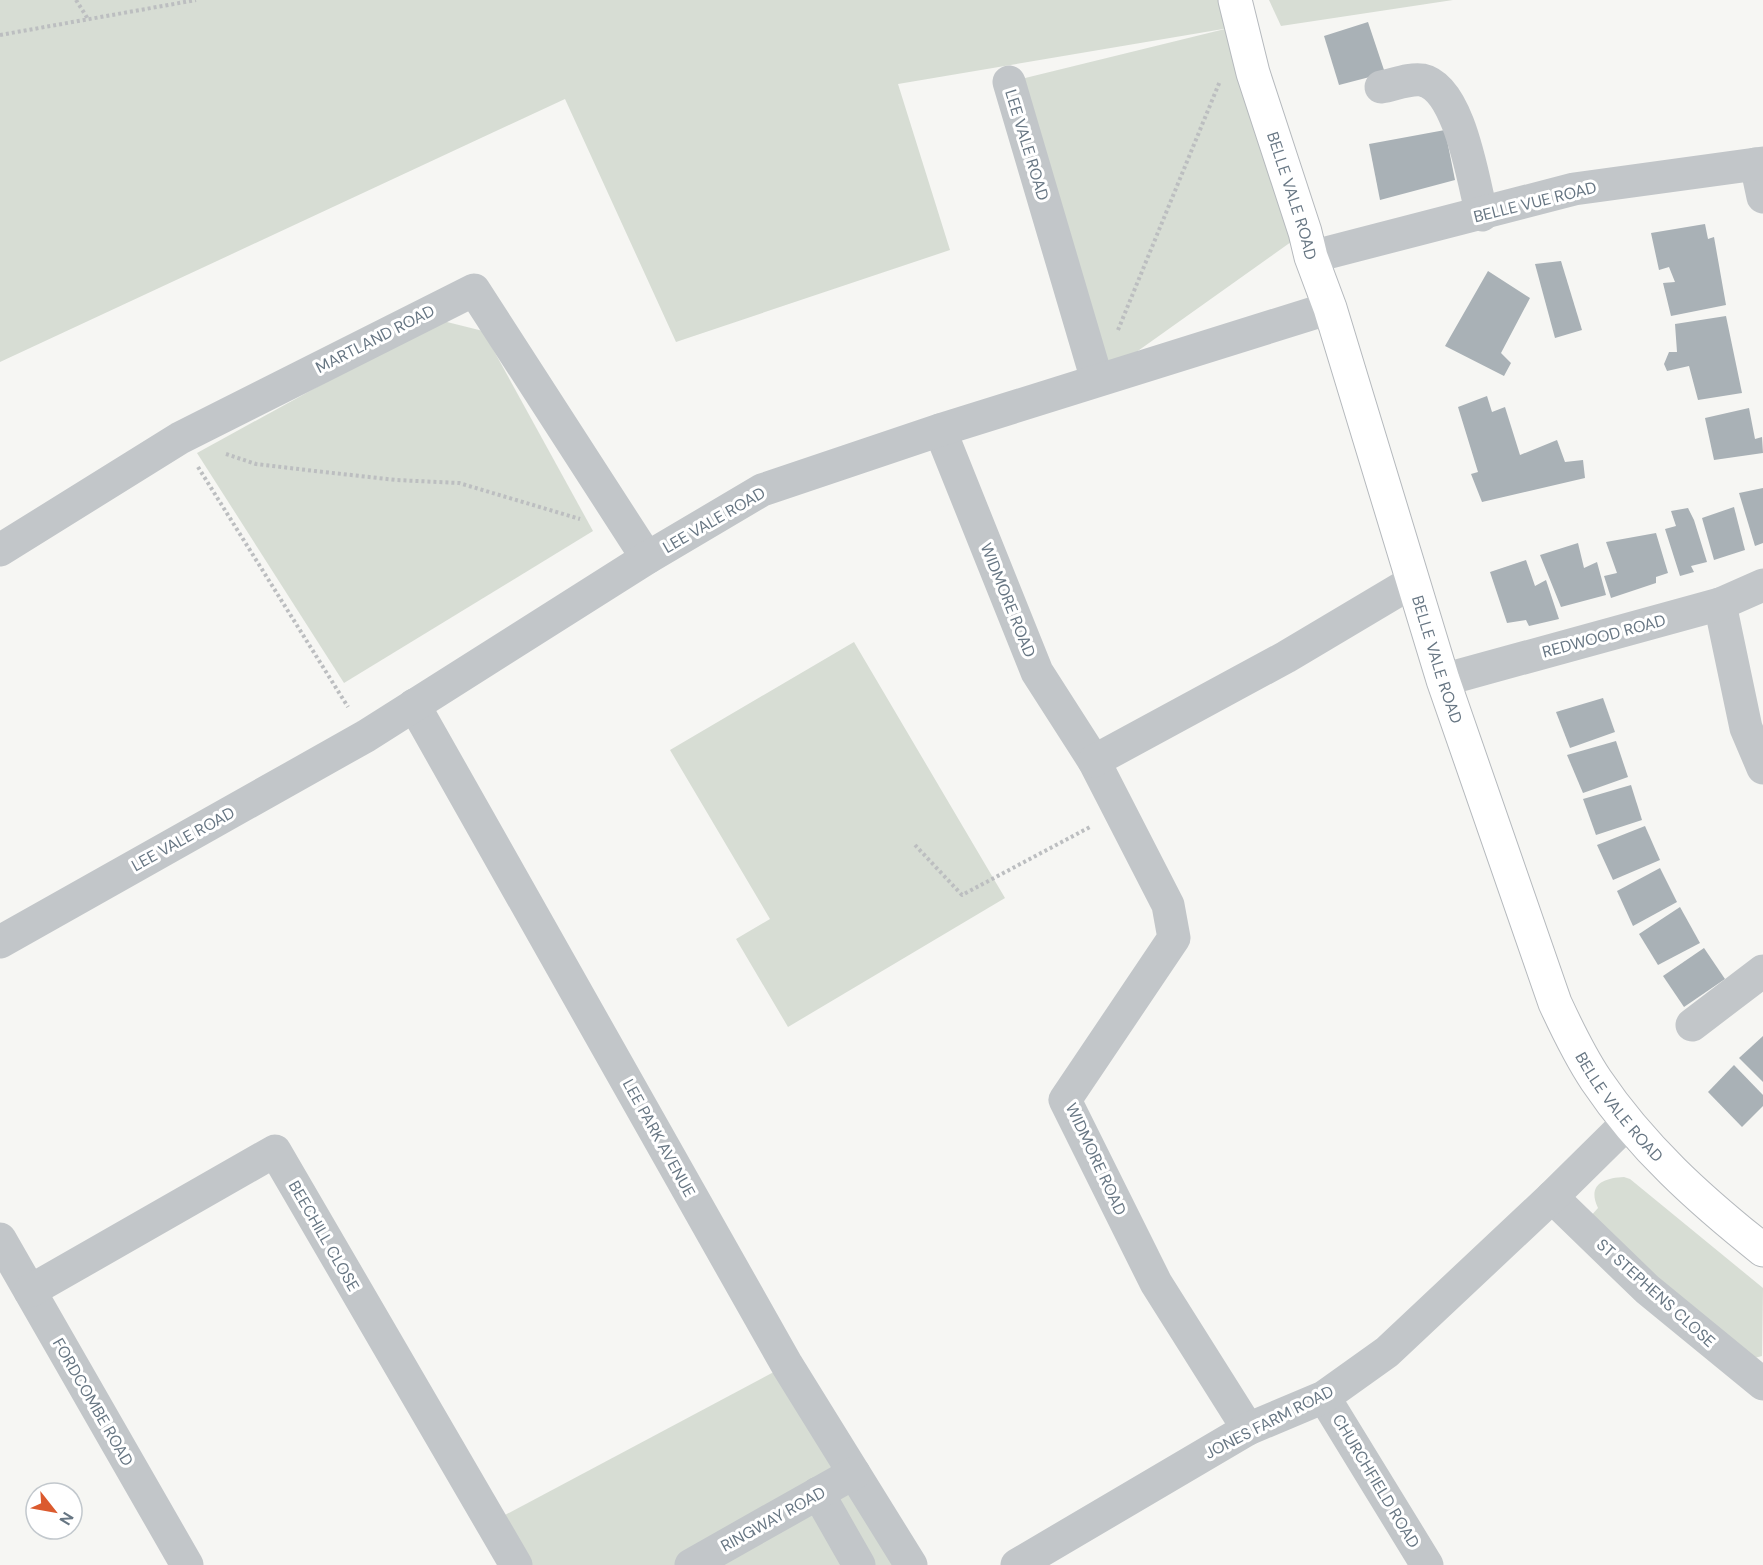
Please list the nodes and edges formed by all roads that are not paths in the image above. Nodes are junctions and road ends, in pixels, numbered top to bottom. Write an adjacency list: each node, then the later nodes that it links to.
1 (1239, 13): 7 (main road, BELLE VALE ROAD)
2 (1009, 81): 9 (street, LEE VALE ROAD)
3 (1381, 87): 6 (street)
4 (1760, 163): 5 (street); 6 (street, BELLE VUE ROAD)
5 (1763, 197)
6 (1482, 215): 7 (street, BELLE VUE ROAD)
7 (1311, 257): 8 (main road, BELLE VALE ROAD)
8 (1330, 308): 9 (street, LEE VALE ROAD); 13 (main road, BELLE VALE ROAD)
9 (1097, 380): 10 (street, LEE VALE ROAD)
10 (940, 430): 12 (street, LEE VALE ROAD); 18 (street, WIDMORE ROAD)
11 (0, 550): 12 (street, MARTLAND ROAD)
12 (647, 558): 17 (street, LEE VALE ROAD)
13 (1412, 582): 16 (main road, BELLE VALE ROAD); 18 (street)
14 (1763, 585): 15 (street, REDWOOD ROAD)
15 (1720, 604): 16 (street, REDWOOD ROAD); 19 (street)
16 (1443, 680): 23 (main road, BELLE VALE ROAD)
17 (414, 705): 20 (street, LEE VALE ROAD); 31 (street, LEE PARK AVENUE)
18 (1094, 761): 30 (street, WIDMORE ROAD)
19 (1763, 768)
20 (0, 942)
21 (1763, 971): 22 (street)
22 (1692, 1025)
23 (1627, 1123): 24 (street, JONES FARM ROAD); 26 (main road, BELLE VALE ROAD)
24 (1552, 1197): 28 (street, ST STEPHENS CLOSE); 29 (street, JONES FARM ROAD)
25 (0, 1239): 27 (street, FORDCOMBE ROAD)
26 (1763, 1250)
27 (30, 1291): 33 (street, FORDCOMBE ROAD); 34 (street, BEECHILL CLOSE)
28 (1763, 1384)
29 (1324, 1397): 30 (street, JONES FARM ROAD); 39 (street, CHURCHFIELD ROAD)
30 (1248, 1429): 38 (street, JONES FARM ROAD)
31 (855, 1473): 32 (street, RINGWAY ROAD); 37 (street, LEE PARK AVENUE)
32 (818, 1493): 35 (street, RINGWAY ROAD); 36 (street)
33 (187, 1565)
34 (516, 1565)
35 (691, 1565)
36 (859, 1565)
37 (911, 1565)
38 (1017, 1565)
39 (1427, 1565)

